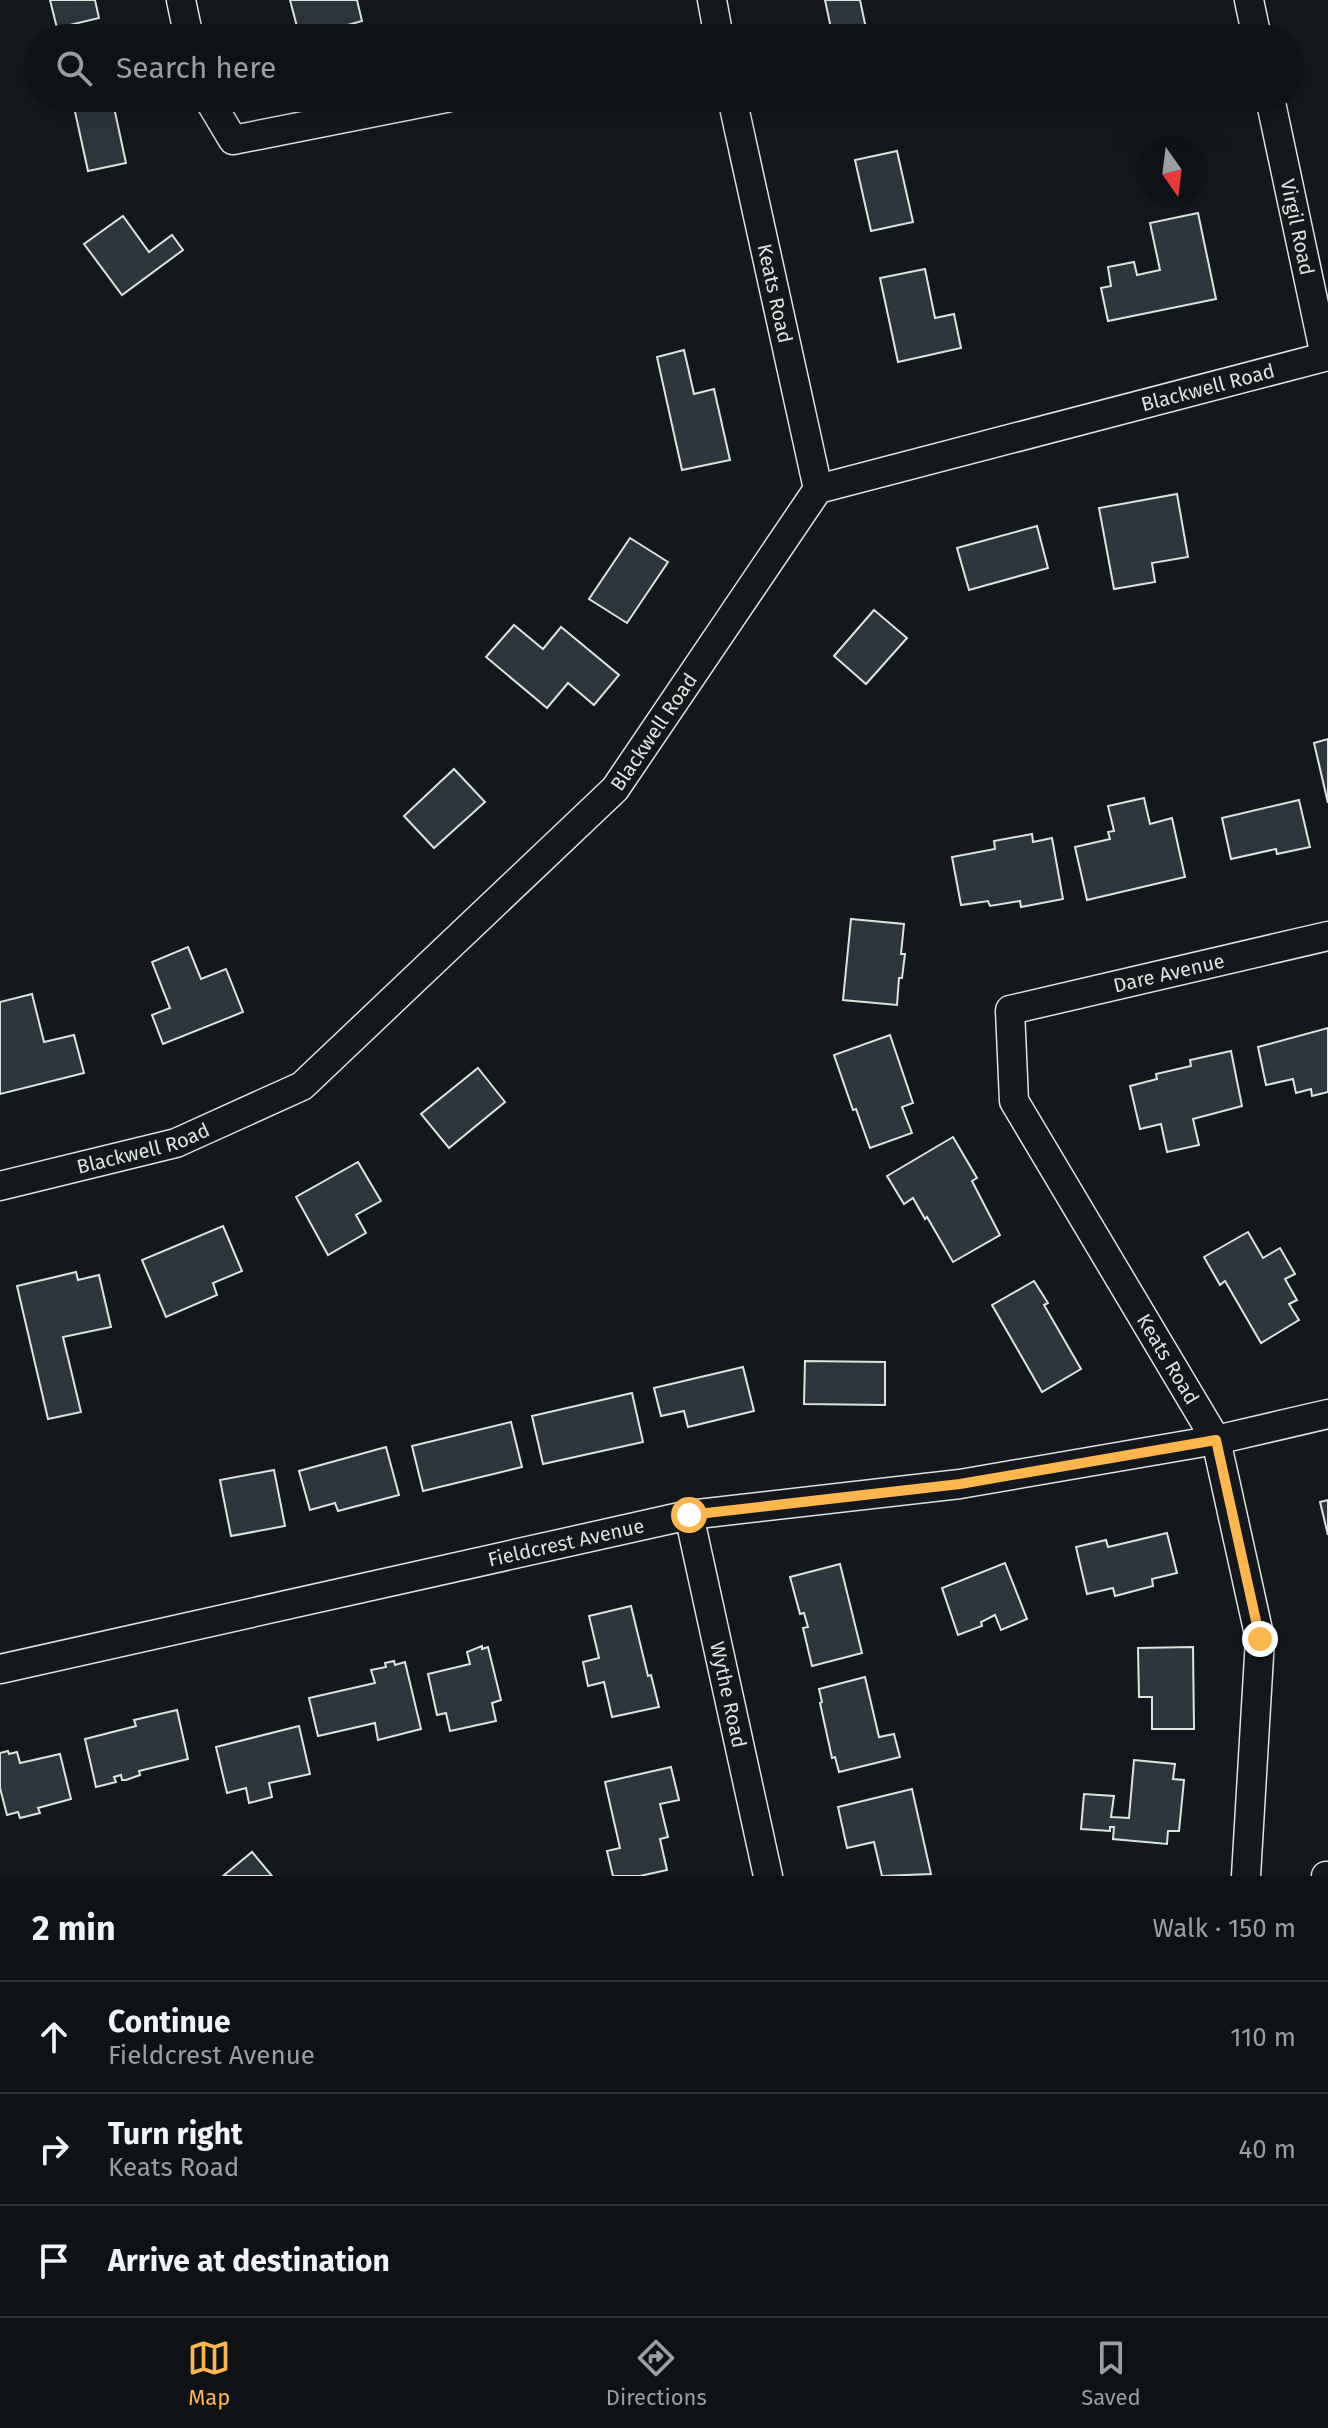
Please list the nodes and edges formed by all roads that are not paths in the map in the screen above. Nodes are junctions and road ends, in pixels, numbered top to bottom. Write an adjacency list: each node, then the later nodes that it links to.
1 (181, 0): 4 (street)
2 (712, 0): 5 (street)
3 (1249, 0): 6 (street)
4 (186, 24)
5 (716, 24)
6 (1254, 24)
7 (216, 112): 8 (street)
8 (375, 112)
9 (735, 112): 12 (street, Keats Road)
10 (1273, 112): 11 (street, Virgil Road)
11 (1327, 356): 12 (street, Blackwell Road)
12 (818, 489): 15 (street, Blackwell Road)
13 (1328, 936): 14 (street, Dare Avenue)
14 (1010, 1010): 17 (street, Keats Road)
15 (0, 1186)
16 (1328, 1414): 17 (street, Fieldcrest Avenue)
17 (1216, 1440): 18 (street, Fieldcrest Avenue); 21 (street, Keats Road)
18 (689, 1515): 19 (street, Fieldcrest Avenue); 20 (street, Wythe Road)
19 (1, 1665)
20 (768, 1876)
21 (1246, 1876)

